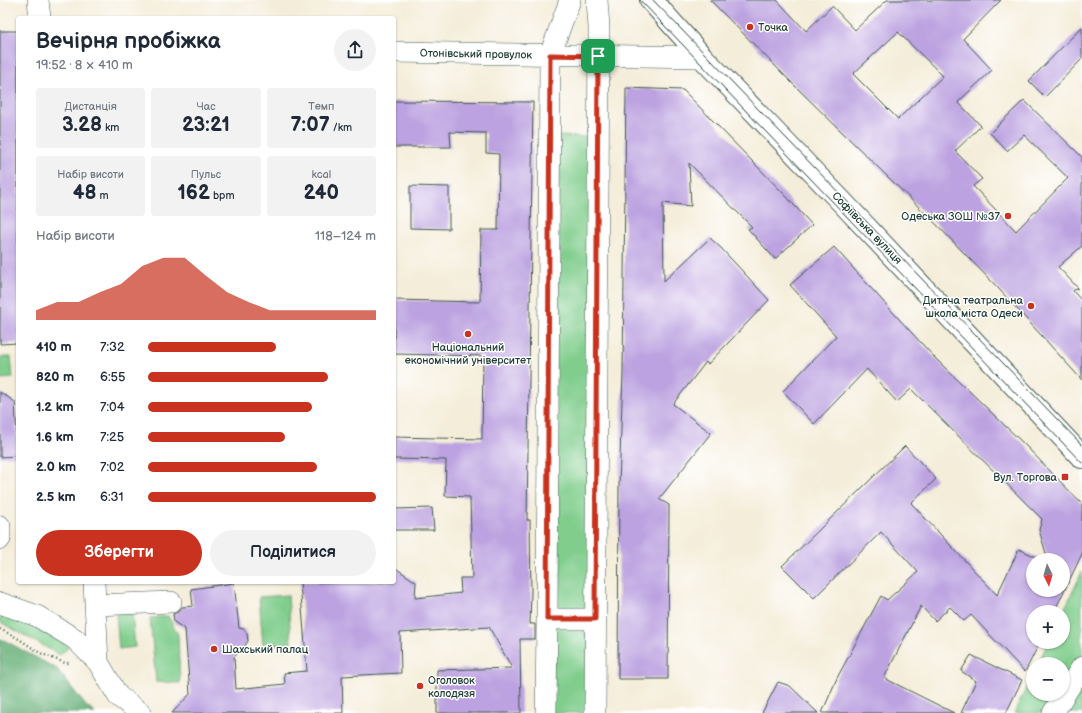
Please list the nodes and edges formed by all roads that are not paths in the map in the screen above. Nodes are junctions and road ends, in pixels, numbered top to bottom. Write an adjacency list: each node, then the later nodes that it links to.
1 (38, 0): 5 (street)
2 (570, 0): 7 (street)
3 (597, 0): 8 (street)
4 (651, 0): 9 (main road, Софіївська вулиця)
5 (40, 16)
6 (396, 52): 7 (street, Отонівський провулок)
7 (550, 55): 8 (street, Отонівський провулок); 17 (street)
8 (598, 56): 9 (street, Отонівський провулок); 18 (street)
9 (702, 56): 10 (main road, Софіївська вулиця)
10 (1082, 456)
11 (0, 526): 12 (street)
12 (0, 539)
13 (94, 584): 16 (street)
14 (171, 602): 16 (street)
15 (0, 604): 19 (street)
16 (95, 605): 19 (street)
17 (547, 619): 18 (street); 23 (street)
18 (595, 619): 21 (street)
19 (98, 662): 22 (street)
20 (1082, 667): 24 (street)
21 (595, 705)
22 (141, 713)
23 (546, 713)
24 (1053, 713)

